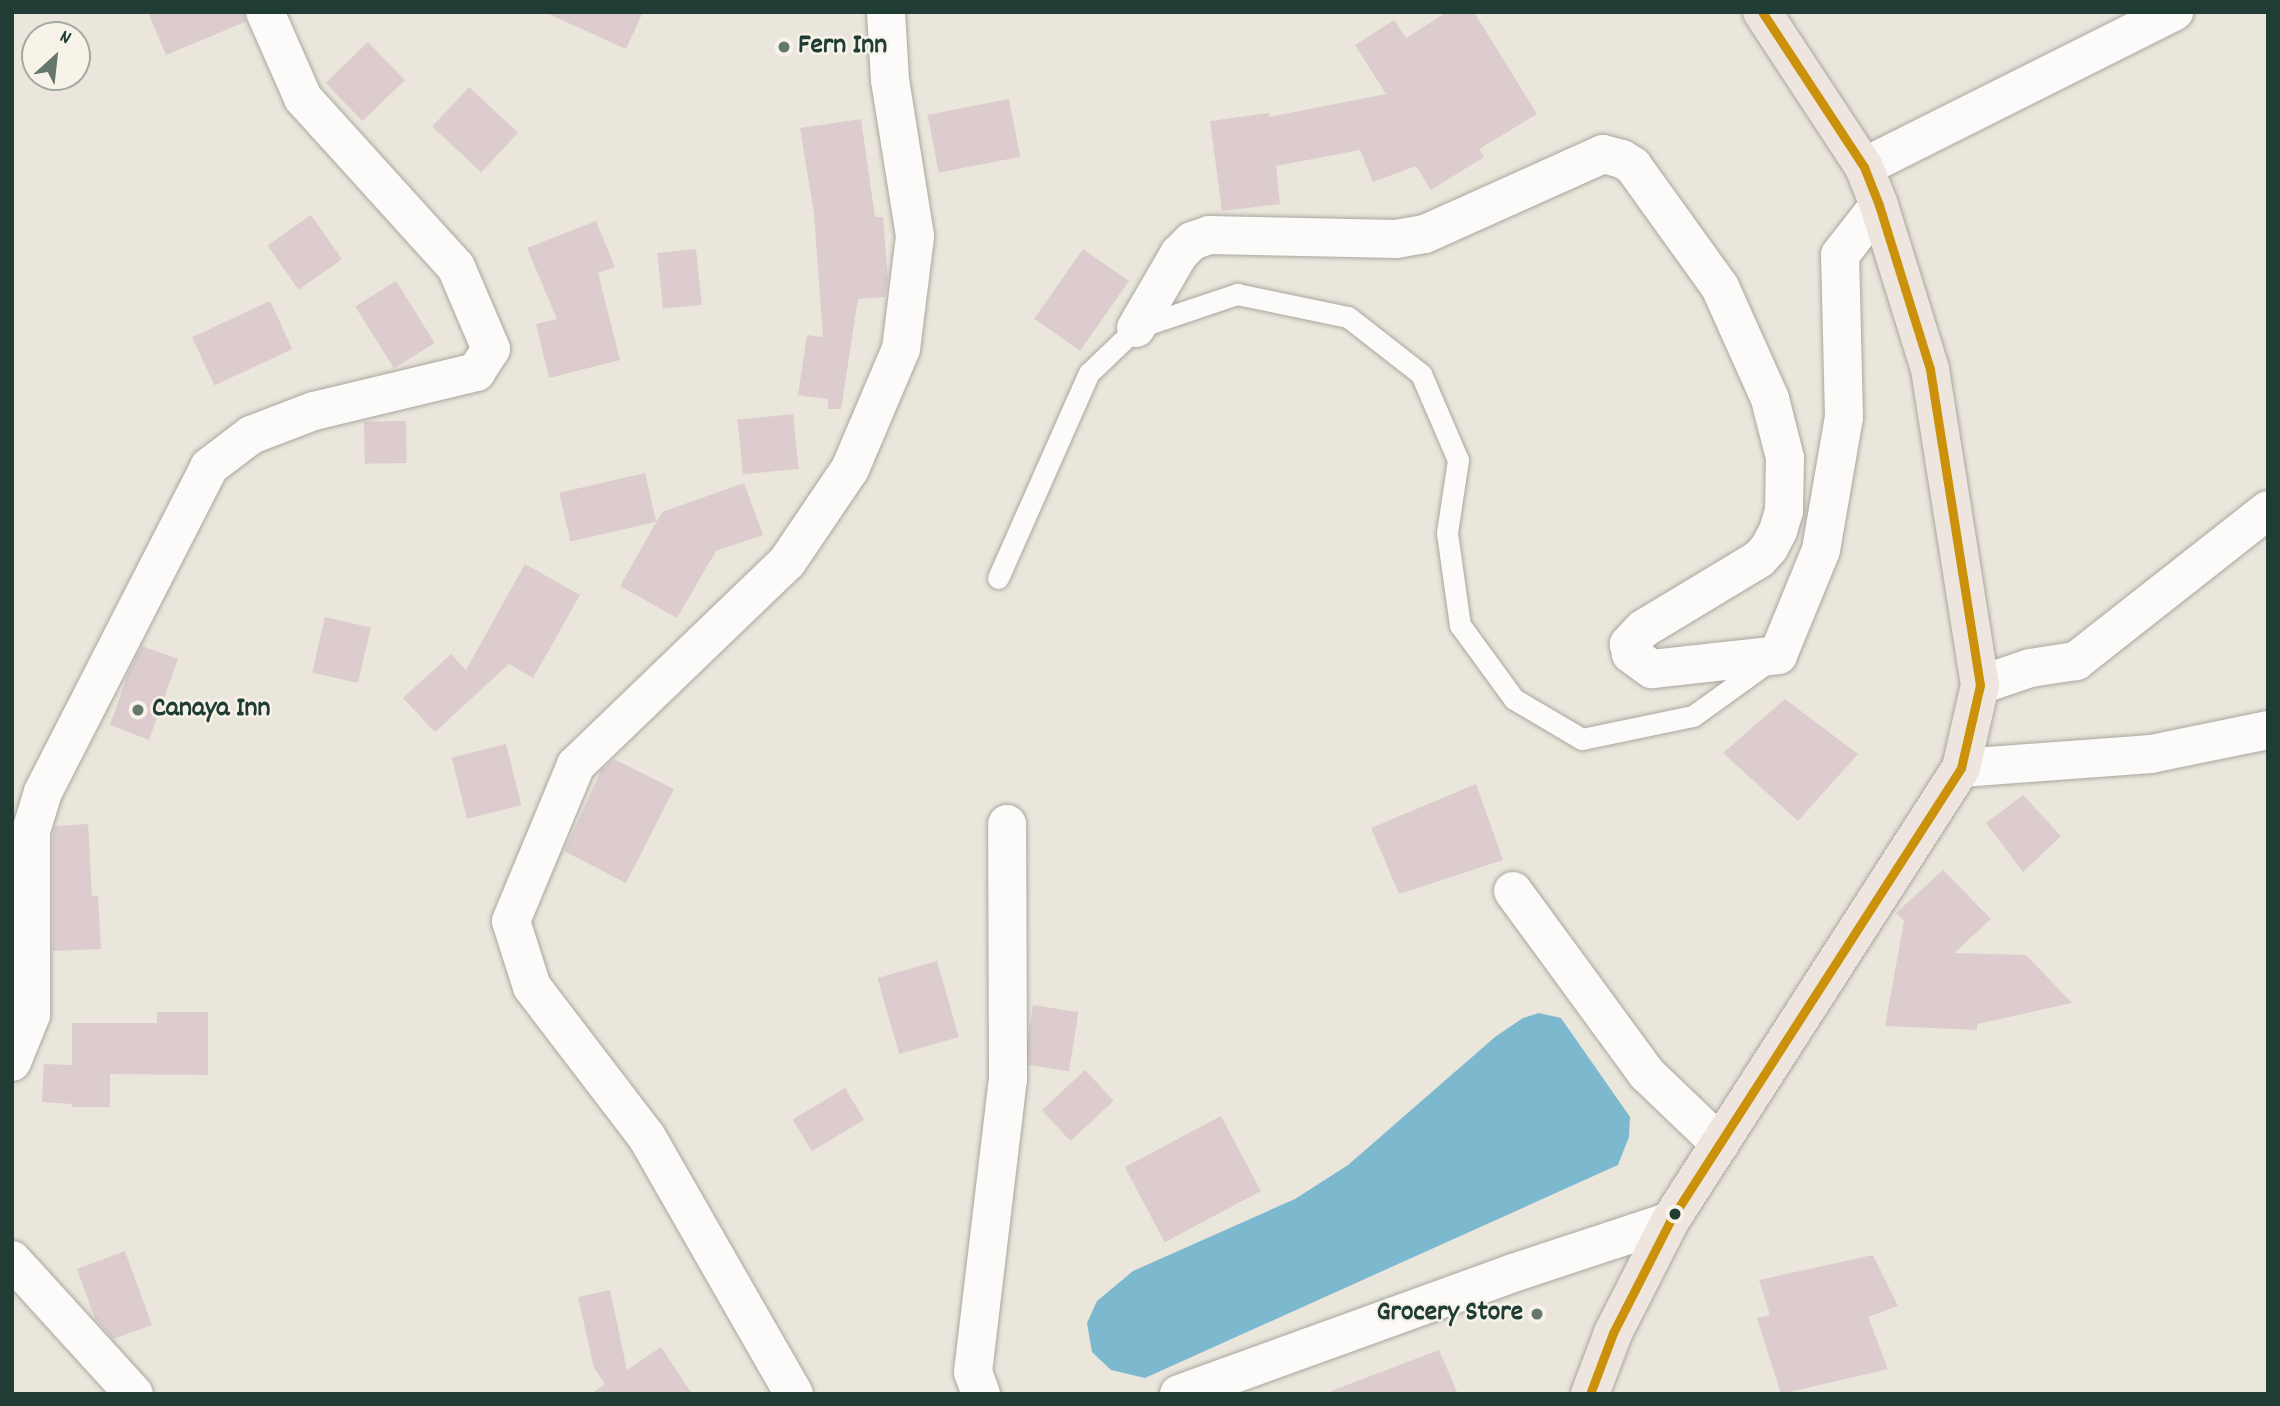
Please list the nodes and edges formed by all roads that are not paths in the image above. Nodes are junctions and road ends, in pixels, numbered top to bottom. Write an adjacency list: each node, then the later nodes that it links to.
1 (265, 12): 16 (street)
2 (886, 12): 21 (street)
3 (1762, 12): 5 (highway)
4 (2174, 12): 5 (street)
5 (1864, 167): 6 (highway)
6 (1879, 205): 10 (street); 11 (highway)
7 (1136, 328): 9 (lane); 10 (lane); 10 (street)
8 (2268, 510): 11 (street)
9 (998, 578)
10 (1778, 655)
11 (1980, 685): 13 (highway)
12 (2268, 730): 13 (street)
13 (1961, 768): 17 (highway)
14 (1007, 824): 22 (street)
15 (1513, 891): 17 (street)
16 (12, 1062)
17 (1720, 1144): 18 (highway)
18 (1670, 1221): 23 (street); 24 (highway)
19 (12, 1260): 20 (street)
20 (134, 1394)
21 (794, 1394)
22 (981, 1394)
23 (1179, 1394)
24 (1590, 1394)

